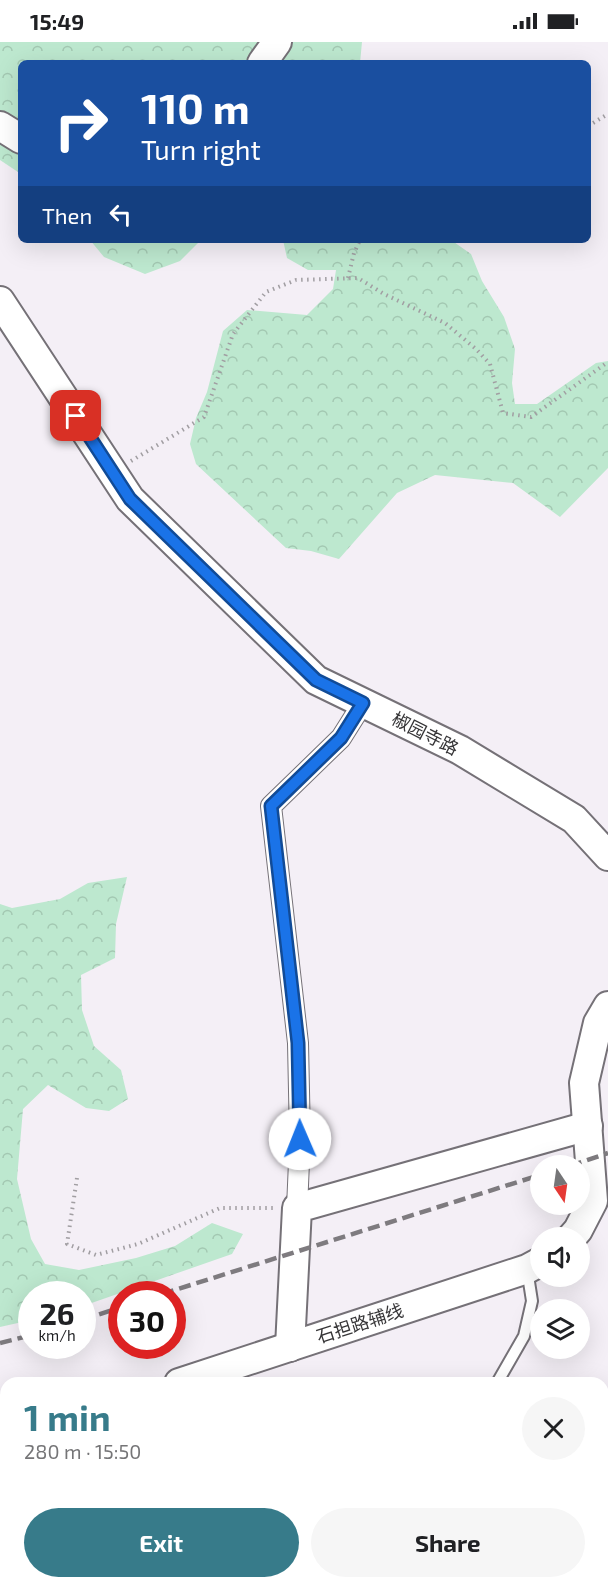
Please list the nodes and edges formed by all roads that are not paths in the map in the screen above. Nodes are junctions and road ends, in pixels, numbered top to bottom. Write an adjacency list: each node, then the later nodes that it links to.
1 (277, 42): 2 (main road)
2 (264, 60)
3 (0, 126): 4 (main road)
4 (18, 137)
5 (0, 301): 6 (main road, 椒园寺路)
6 (363, 703): 7 (main road, 椒园寺路); 10 (street)
7 (608, 856)
8 (608, 1006): 9 (main road)
9 (588, 1126): 10 (main road); 11 (main road)
10 (297, 1208): 14 (main road)
11 (580, 1227)
12 (530, 1266): 14 (main road, 石担路辅线)
13 (532, 1287): 16 (lane)
14 (290, 1347): 15 (main road, 石担路辅线)
15 (198, 1377)
16 (500, 1377)

